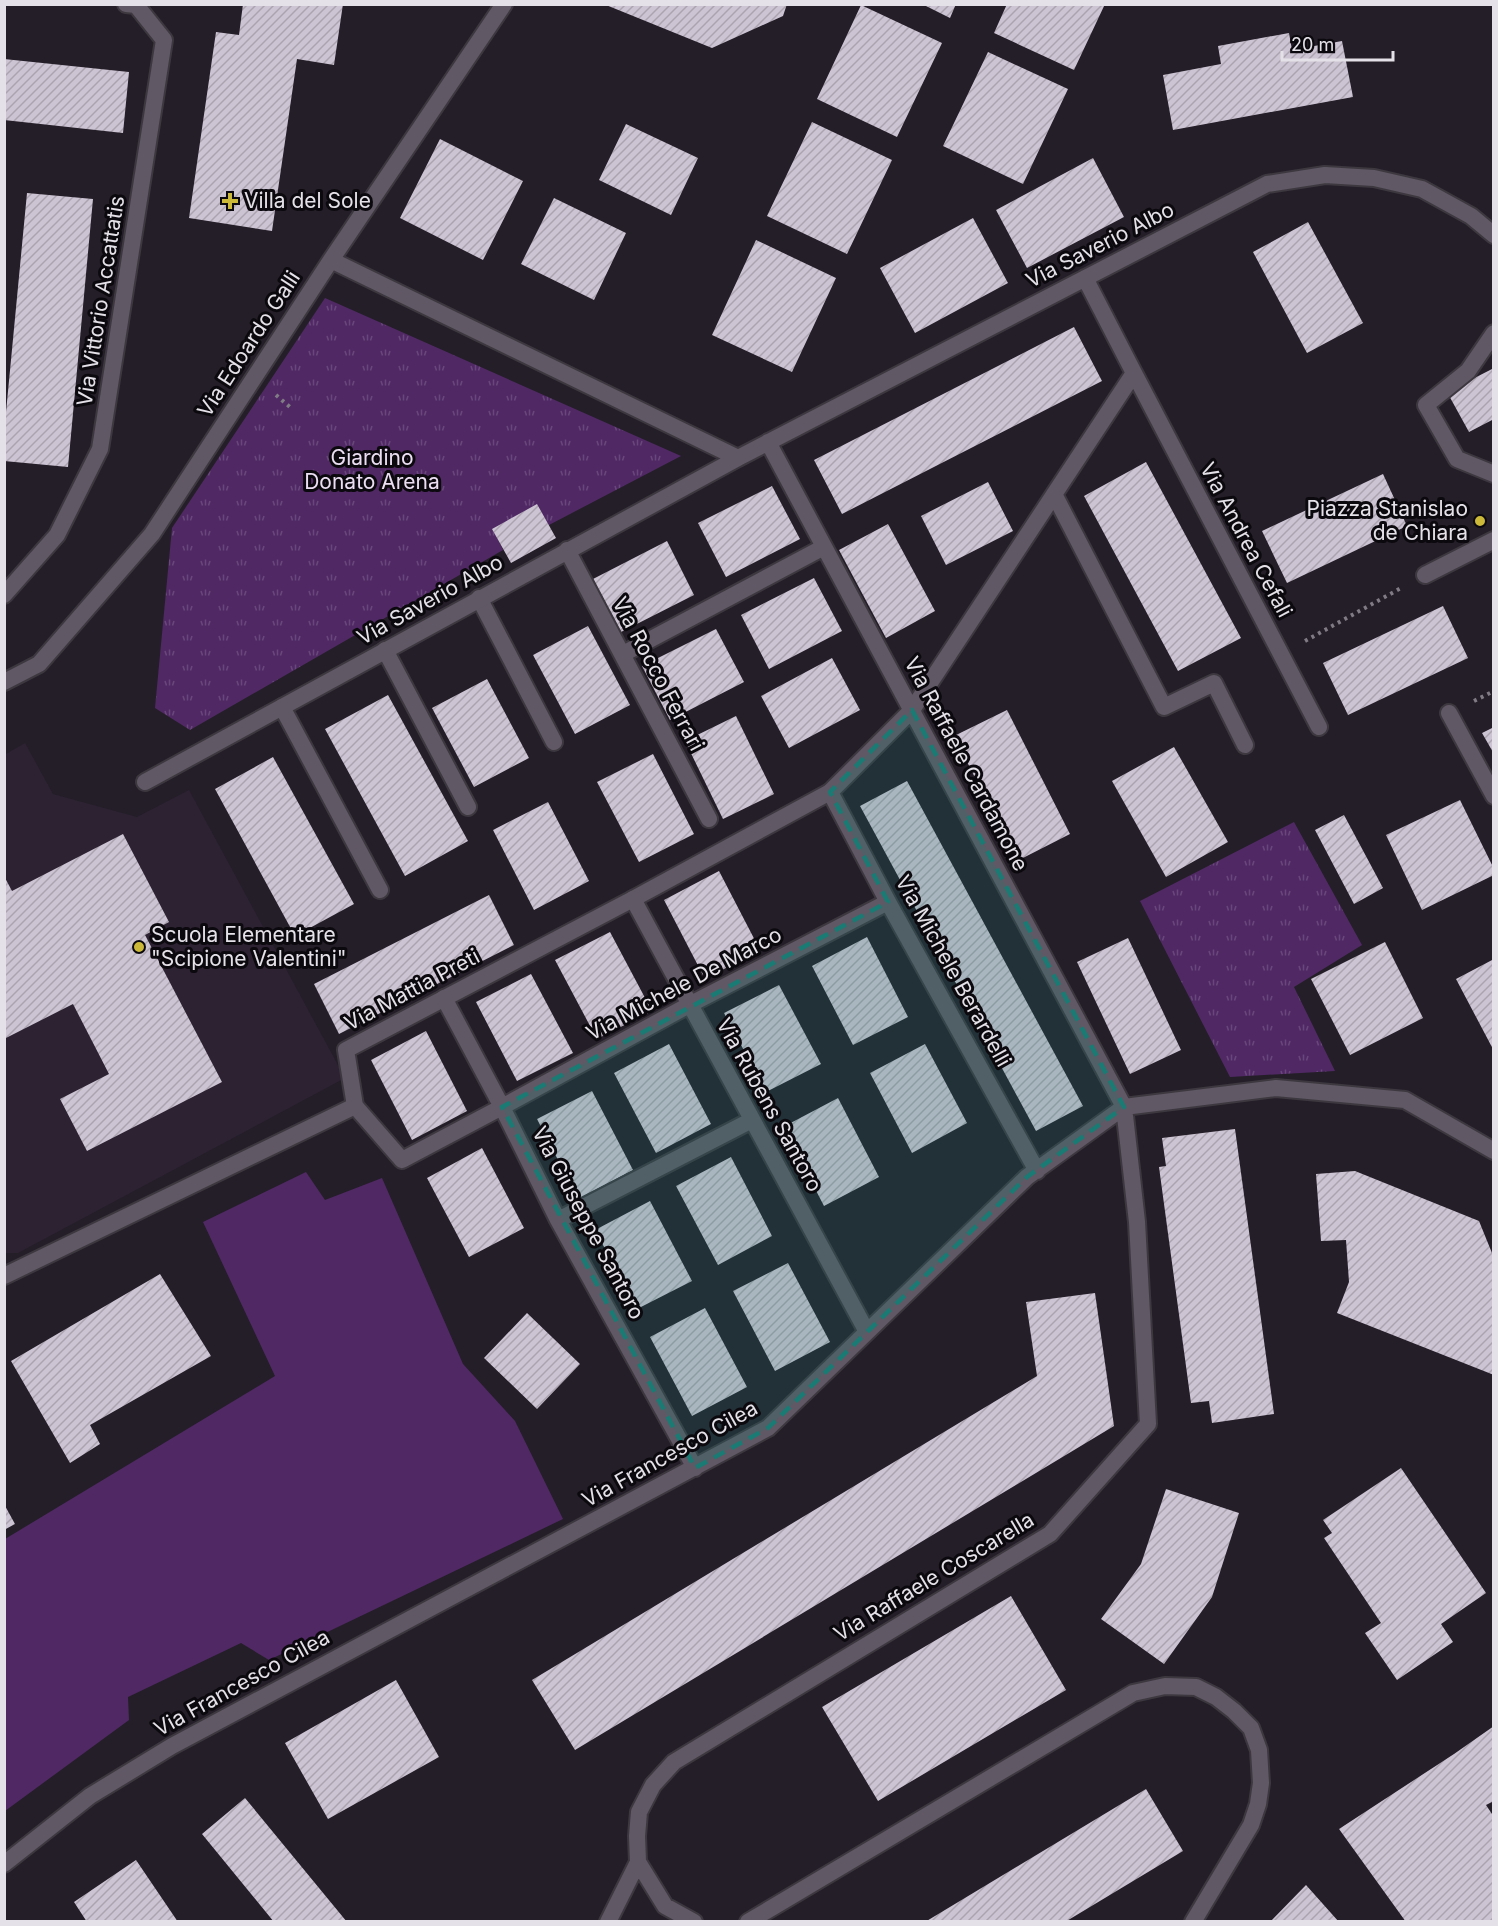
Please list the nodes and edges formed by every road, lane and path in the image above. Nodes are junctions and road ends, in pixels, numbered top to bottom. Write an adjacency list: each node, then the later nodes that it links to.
1 (126, 4): 18 (street, Via Vittorio Accattatis)
2 (504, 4): 4 (street, Via Edoardo Galli)
3 (1494, 235): 5 (street, Via Saverio Albo)
4 (330, 260): 11 (street); 23 (street, Via Edoardo Galli)
5 (1086, 278): 7 (street, Via Andrea Cefali); 10 (street, Via Saverio Albo)
6 (1494, 333): 12 (street)
7 (1134, 373): 13 (street, Via Mattia Preti); 22 (street, Via Andrea Cefali)
8 (274, 393): 9 (path)
9 (291, 408)
10 (768, 442): 11 (street, Via Saverio Albo); 15 (street, Via Raffaele Cardamone)
11 (738, 458): 16 (street, Via Saverio Albo)
12 (1494, 474)
13 (1054, 494): 25 (street, Via Mattia Preti); 29 (street)
14 (1494, 540): 17 (street)
15 (824, 547): 21 (street); 25 (street, Via Raffaele Cardamone)
16 (567, 550): 19 (street, Via Saverio Albo); 21 (street, Via Rocco Ferrari)
17 (1425, 575): 22 (path)
18 (4, 595)
19 (479, 598): 20 (street, Via Saverio Albo); 28 (street)
20 (384, 650): 24 (street, Via Saverio Albo); 33 (street)
21 (623, 654): 34 (street, Via Rocco Ferrari)
22 (1281, 655): 27 (street, Via Andrea Cefali)
23 (4, 682)
24 (282, 707): 30 (street, Via Saverio Albo); 35 (street)
25 (912, 710): 31 (street, Via Mattia Preti); 42 (street, Via Raffaele Cardamone)
26 (1449, 713): 32 (street)
27 (1319, 727)
28 (554, 742)
29 (1245, 745)
30 (145, 782)
31 (830, 792): 36 (street, Via Mattia Preti); 37 (street, Via Michele Berardelli)
32 (1494, 796)
33 (468, 807)
34 (709, 819)
35 (380, 890)
36 (633, 899): 38 (street, Via Mattia Preti); 39 (street, Via Rubens Santoro)
37 (888, 902): 39 (street, Via Michele De Marco); 45 (street, Via Michele Berardelli)
38 (444, 998): 40 (street, Via Mattia Preti); 41 (street, Via Giuseppe Santoro)
39 (689, 1005): 41 (street, Via Michele De Marco); 43 (street, Via Rubens Santoro)
40 (355, 1106): 41 (street, Via Michele De Marco); 47 (street)
41 (502, 1107): 46 (street, Via Giuseppe Santoro)
42 (1124, 1107): 44 (street, Via Francesco Cilea); 45 (street, Via Francesco Cilea); 50 (street, Via Raffaele Coscarella)
43 (752, 1120): 46 (street); 48 (street, Via Rubens Santoro)
44 (1494, 1151)
45 (1037, 1171): 48 (street, Via Francesco Cilea)
46 (558, 1220): 49 (street, Via Giuseppe Santoro)
47 (4, 1276)
48 (867, 1332): 49 (street, Via Francesco Cilea)
49 (695, 1468): 51 (street, Via Francesco Cilea)
50 (638, 1862): 52 (street); 53 (street)
51 (4, 1864)
52 (608, 1922)
53 (694, 1922)
54 (748, 1922): 55 (street)
55 (1193, 1922)

